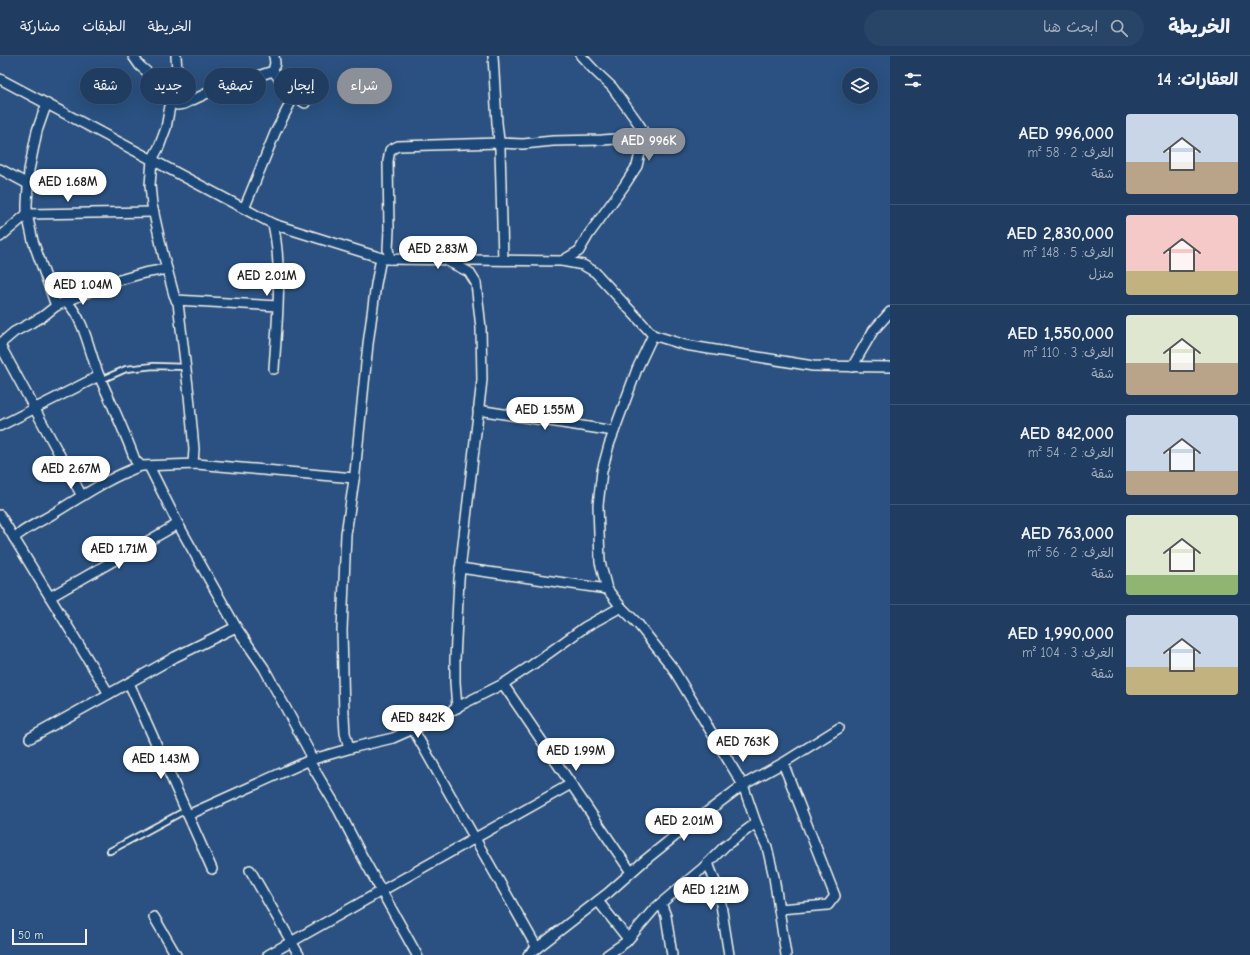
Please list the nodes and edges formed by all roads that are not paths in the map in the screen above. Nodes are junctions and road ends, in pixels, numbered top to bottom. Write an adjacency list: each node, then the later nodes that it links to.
1 (133, 56): 6 (street)
2 (176, 56): 7 (street)
3 (274, 56): 8 (street)
4 (493, 56): 15 (street)
5 (581, 56): 14 (street)
6 (142, 68)
7 (177, 68)
8 (273, 72): 10 (street)
9 (0, 79): 11 (street)
10 (196, 98)
11 (47, 104): 16 (street); 18 (street)
12 (170, 104): 16 (street)
13 (290, 104): 19 (street)
14 (643, 137): 15 (street); 27 (street)
15 (500, 143): 24 (street); 26 (street)
16 (152, 160): 19 (street); 20 (street)
17 (0, 169): 18 (street)
18 (28, 184): 21 (street)
19 (244, 209): 22 (street)
20 (154, 212): 21 (street); 28 (street)
21 (27, 214): 23 (street); 31 (street)
22 (273, 224): 24 (street); 32 (street)
23 (0, 237)
24 (385, 258): 25 (street); 47 (street)
25 (444, 260): 26 (street); 42 (street)
26 (503, 260): 27 (street)
27 (562, 261): 34 (street)
28 (167, 269): 29 (street); 30 (street)
29 (176, 300): 32 (street); 36 (street)
30 (67, 302): 31 (street); 40 (street)
31 (56, 306): 35 (street)
32 (277, 306): 39 (street)
33 (890, 312): 37 (street)
34 (653, 335): 37 (street); 44 (street)
35 (0, 345): 41 (street)
36 (186, 366): 40 (lane); 45 (street)
37 (852, 367): 38 (street)
38 (890, 367)
39 (274, 369)
40 (100, 378): 41 (street); 46 (street)
41 (34, 409): 43 (street); 48 (street)
42 (478, 410): 44 (street); 52 (street)
43 (0, 426)
44 (614, 431): 53 (street)
45 (193, 464): 46 (street); 47 (street)
46 (145, 466): 48 (street); 50 (street)
47 (354, 478): 64 (street)
48 (82, 496): 51 (street)
49 (0, 515): 51 (street)
50 (178, 524): 54 (street); 56 (street)
51 (14, 538): 54 (street)
52 (460, 568): 53 (street); 60 (street)
53 (607, 589): 55 (street)
54 (50, 597): 59 (street)
55 (621, 607): 58 (street); 68 (street)
56 (236, 627): 57 (street); 65 (street)
57 (129, 683): 59 (street); 69 (street)
58 (503, 684): 60 (street); 67 (street)
59 (109, 694): 63 (street)
60 (457, 708): 62 (street)
61 (839, 728): 66 (street)
62 (413, 729): 64 (street); 71 (street)
63 (30, 738)
64 (349, 748): 65 (street)
65 (310, 760): 69 (street); 77 (street)
66 (783, 763): 68 (street); 80 (street)
67 (571, 784): 71 (street); 76 (street)
68 (743, 785): 70 (street); 76 (street)
69 (187, 813): 72 (lane); 74 (street)
70 (756, 823): 73 (street); 80 (street)
71 (475, 838): 77 (street); 84 (street)
72 (110, 851)
73 (708, 863): 79 (street); 92 (street)
74 (212, 868)
75 (250, 870): 83 (street)
76 (631, 872): 78 (street)
77 (382, 891): 83 (street); 88 (street)
78 (598, 901): 82 (street); 84 (street)
79 (661, 903): 82 (street); 91 (street)
80 (779, 909): 93 (street)
81 (154, 917): 85 (street)
82 (628, 939): 90 (street)
83 (292, 941): 86 (street); 87 (street)
84 (537, 948): 89 (street)
85 (176, 955)
86 (268, 955)
87 (299, 955)
88 (417, 955)
89 (528, 955)
90 (607, 955)
91 (672, 955)
92 (729, 955)
93 (786, 955)

